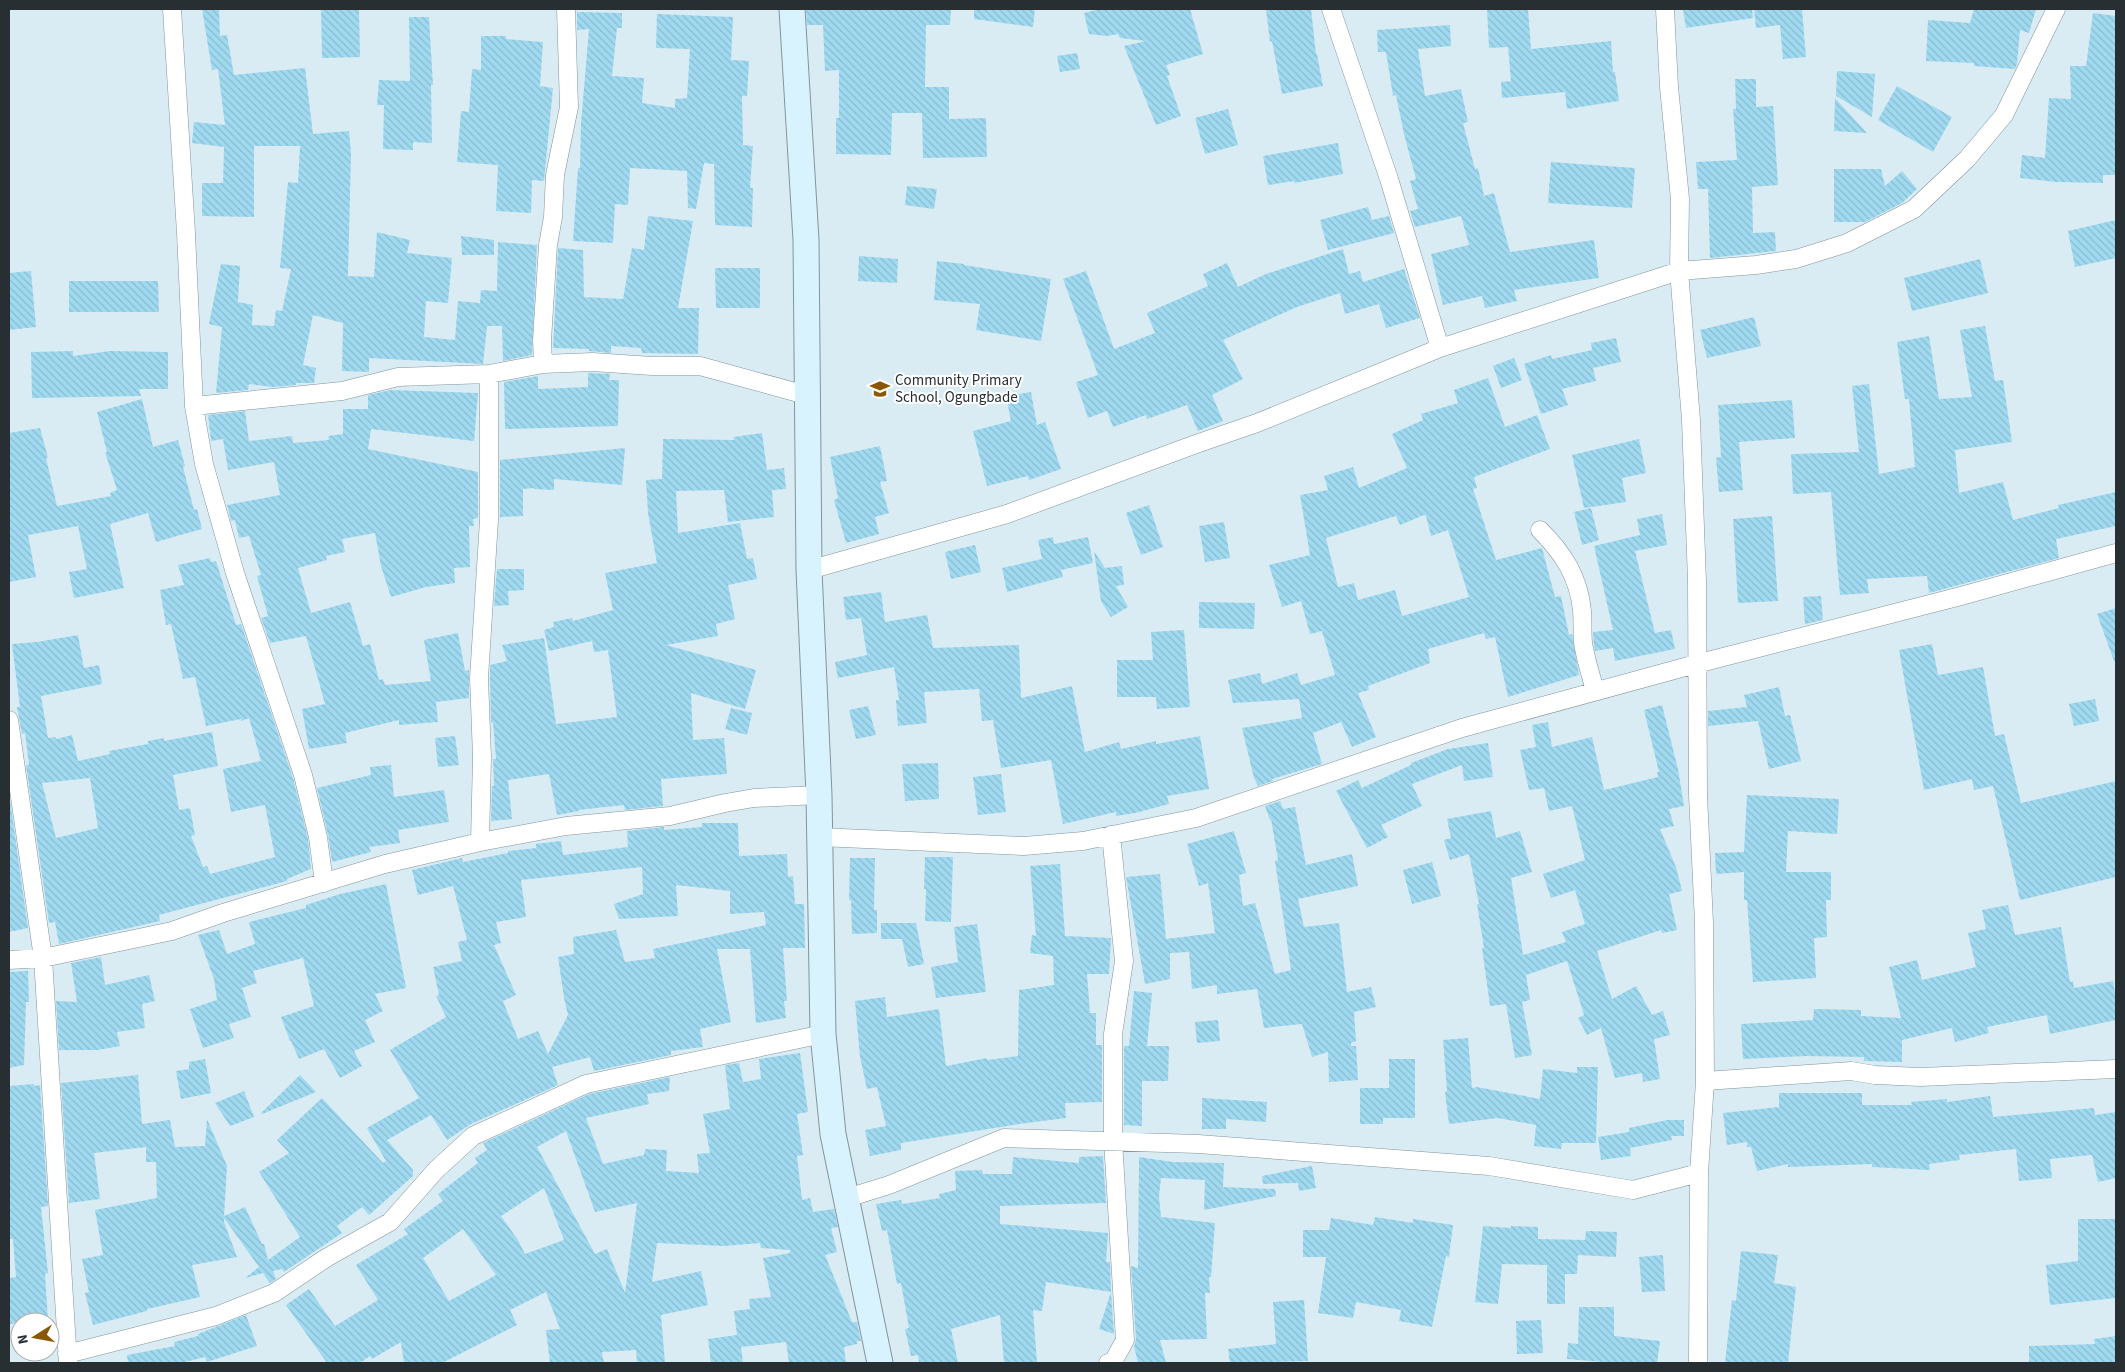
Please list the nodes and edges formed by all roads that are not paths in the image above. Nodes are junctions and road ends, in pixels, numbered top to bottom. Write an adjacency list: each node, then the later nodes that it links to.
1 (172, 9): 12 (street)
2 (566, 9): 9 (street)
3 (792, 9): 11 (street)
4 (1331, 9): 8 (street)
5 (1665, 9): 7 (street)
6 (2056, 9): 7 (street)
7 (1680, 271): 8 (street); 16 (street)
8 (1440, 348): 15 (street)
9 (543, 364): 10 (street); 11 (street)
10 (489, 374): 12 (street); 22 (street)
11 (806, 395): 15 (street)
12 (194, 406): 23 (street)
13 (1540, 530): 17 (street)
14 (2116, 553): 16 (street)
15 (809, 570): 19 (street)
16 (1696, 664): 17 (street); 28 (street)
17 (1595, 691): 20 (street)
18 (9, 720): 24 (street)
19 (819, 795): 21 (street); 22 (street)
20 (1111, 835): 21 (street); 29 (street)
21 (819, 837): 26 (street)
22 (480, 842): 23 (street)
23 (324, 883): 24 (street)
24 (43, 958): 25 (street); 32 (street)
25 (9, 960)
26 (823, 1034): 31 (street); 32 (street)
27 (2116, 1069): 28 (street)
28 (1705, 1081): 30 (street)
29 (1113, 1140): 30 (street); 31 (street); 34 (street)
30 (1699, 1173): 35 (street)
31 (847, 1198): 33 (street)
32 (68, 1359)
33 (880, 1363)
34 (1108, 1363)
35 (1698, 1363)

